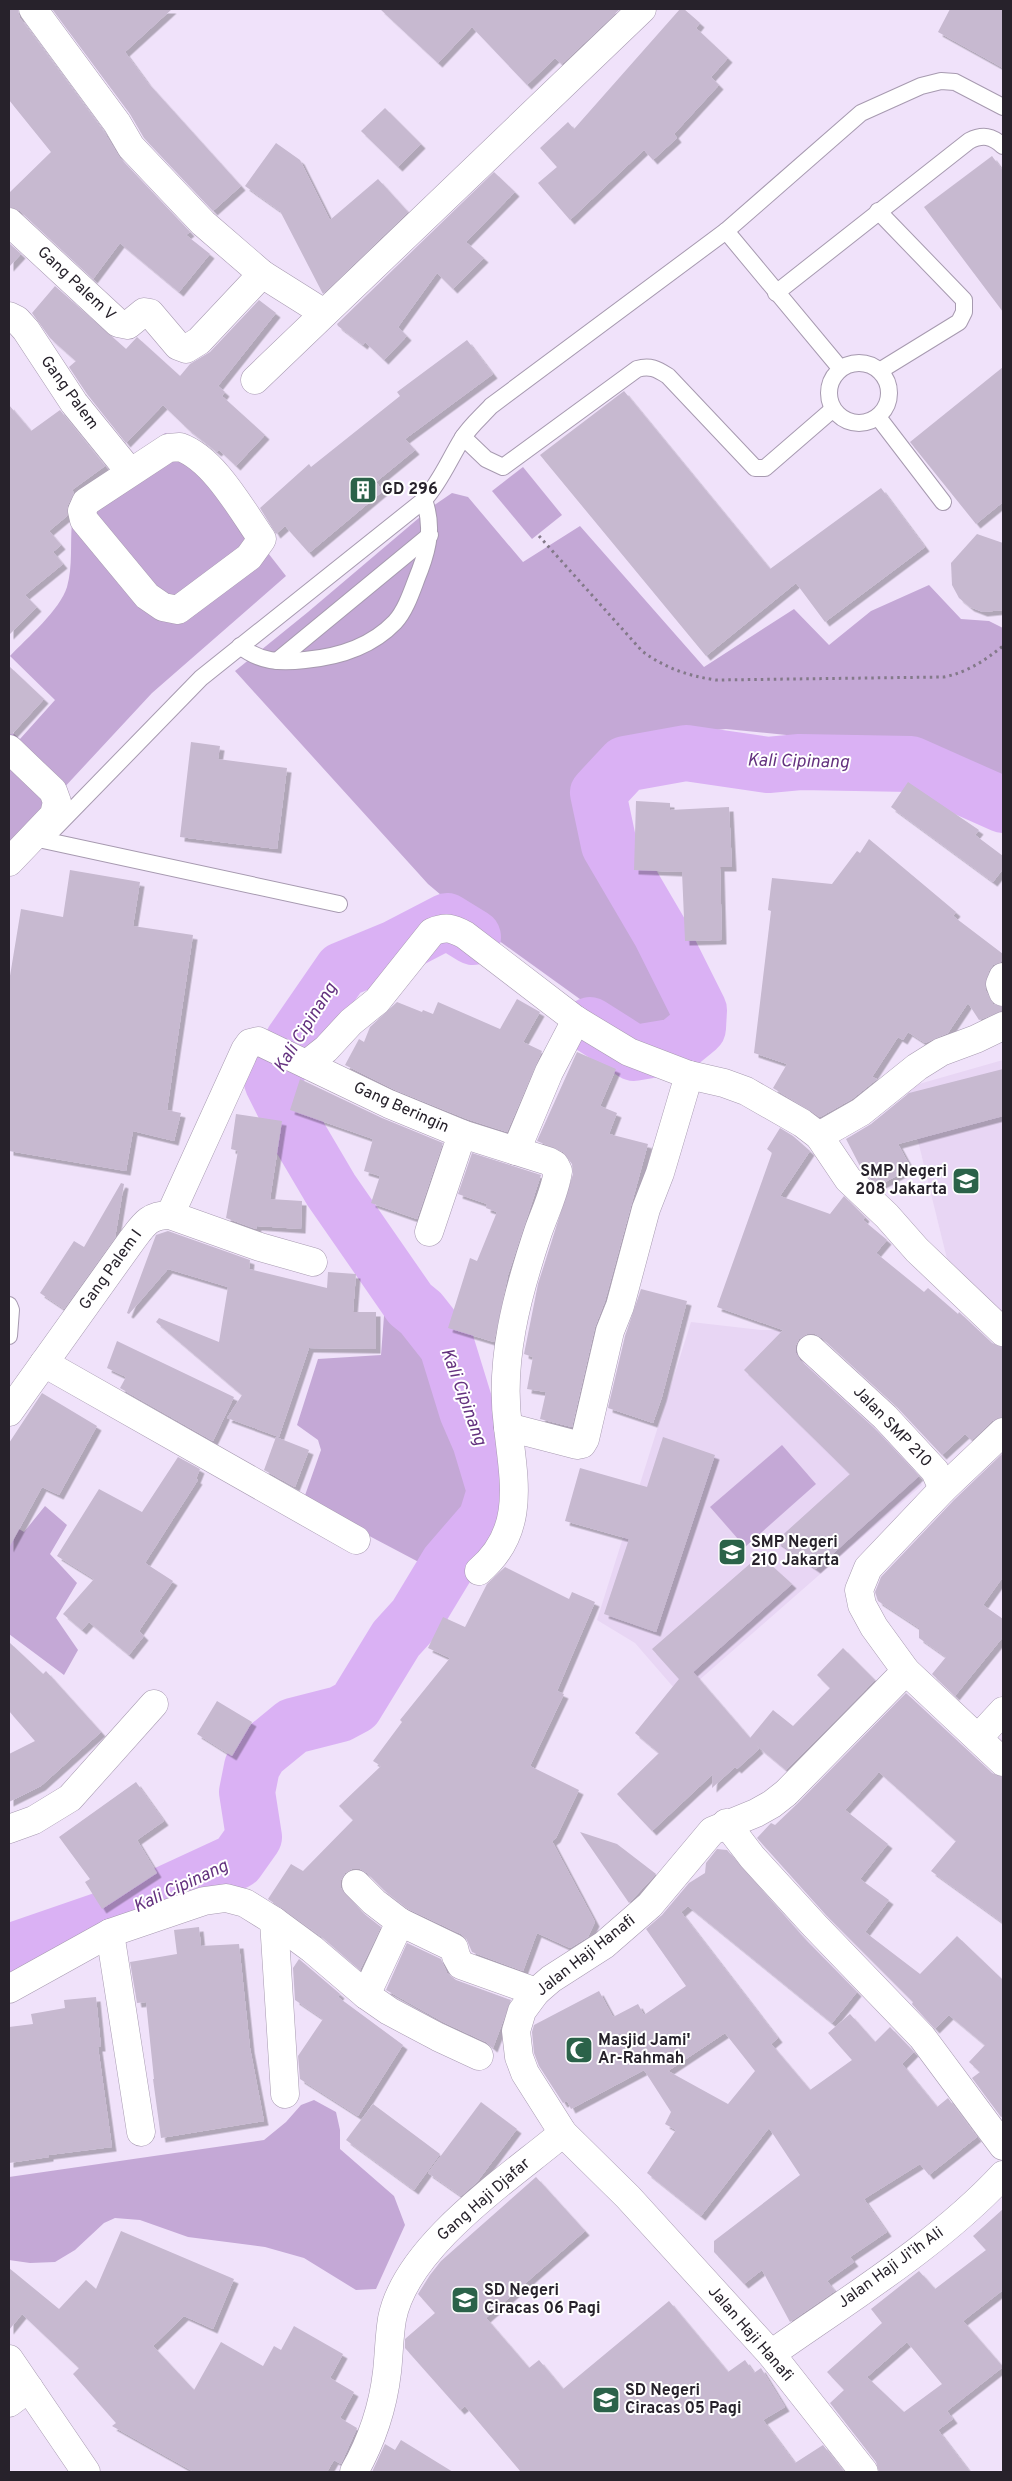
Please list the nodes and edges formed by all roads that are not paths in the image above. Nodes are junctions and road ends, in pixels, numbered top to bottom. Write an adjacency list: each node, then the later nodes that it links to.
1 (33, 9): 8 (street)
2 (642, 9): 10 (street)
3 (1003, 107): 7 (lane)
4 (1003, 146): 5 (lane)
5 (878, 211): 9 (lane); 13 (lane)
6 (9, 222): 8 (street, Gang Palem V)
7 (726, 231): 9 (lane); 17 (lane)
8 (262, 274): 10 (street)
9 (776, 293): 12 (lane)
10 (324, 313): 14 (street)
11 (9, 316): 18 (street, Gang Palem)
12 (840, 368): 13 (lane); 15 (lane)
13 (881, 370): 16 (lane)
14 (255, 380)
15 (832, 410): 16 (lane); 17 (lane)
16 (878, 418): 20 (lane)
17 (462, 437): 19 (lane)
18 (130, 472): 18 (street)
19 (424, 500): 21 (lane); 22 (lane)
20 (943, 502)
21 (430, 535): 23 (lane); 23 (lane)
22 (240, 646): 23 (lane); 25 (lane)
23 (277, 661)
24 (9, 749): 26 (street)
25 (43, 840): 27 (lane); 28 (lane)
26 (9, 862)
27 (9, 878)
28 (339, 904)
29 (1003, 977): 30 (street)
30 (1003, 992)
31 (576, 1020): 33 (street); 34 (street); 37 (street)
32 (1003, 1026): 36 (street)
33 (305, 1063): 35 (street, Gang Beringin); 38 (street, Gang Beringin)
34 (689, 1076): 36 (street); 47 (street)
35 (462, 1134): 37 (street); 39 (street, Gang Beringin)
36 (819, 1136): 42 (street)
37 (516, 1151): 47 (street)
38 (170, 1215): 40 (street); 45 (street, Gang Palem I)
39 (429, 1232)
40 (313, 1262)
41 (9, 1305): 43 (lane)
42 (1003, 1332)
43 (9, 1336)
44 (811, 1349): 49 (street, Jalan SMP 210)
45 (44, 1364): 46 (street, Gang Palem I); 50 (street)
46 (9, 1412)
47 (508, 1427): 51 (street)
48 (1003, 1432): 49 (street)
49 (943, 1489): 52 (street)
50 (356, 1540)
51 (479, 1571)
52 (906, 1671): 55 (street); 57 (street, Jalan Haji Hanafi)
53 (154, 1704): 58 (street)
54 (1003, 1711): 55 (street)
55 (978, 1738): 56 (street)
56 (1003, 1762)
57 (726, 1823): 64 (street, Jalan Haji Hanafi); 70 (street)
58 (9, 1829)
59 (356, 1884): 61 (street)
60 (274, 1920): 62 (street); 65 (street); 67 (street)
61 (400, 1922): 64 (street); 65 (street)
62 (110, 1933): 63 (street); 68 (street)
63 (9, 1989)
64 (536, 1992): 69 (street, Jalan Haji Hanafi)
65 (366, 1995): 66 (street)
66 (479, 2056)
67 (285, 2094)
68 (140, 2132)
69 (564, 2133): 72 (street, Jalan Haji Hanafi); 76 (street, Gang Haji Djafar)
70 (1003, 2146)
71 (1003, 2175): 72 (street, Jalan Haji Ji'ih Ali)
72 (771, 2354): 77 (street, Jalan Haji Hanafi)
73 (9, 2359): 74 (street)
74 (19, 2396): 75 (street)
75 (86, 2472)
76 (354, 2472)
77 (864, 2472)

